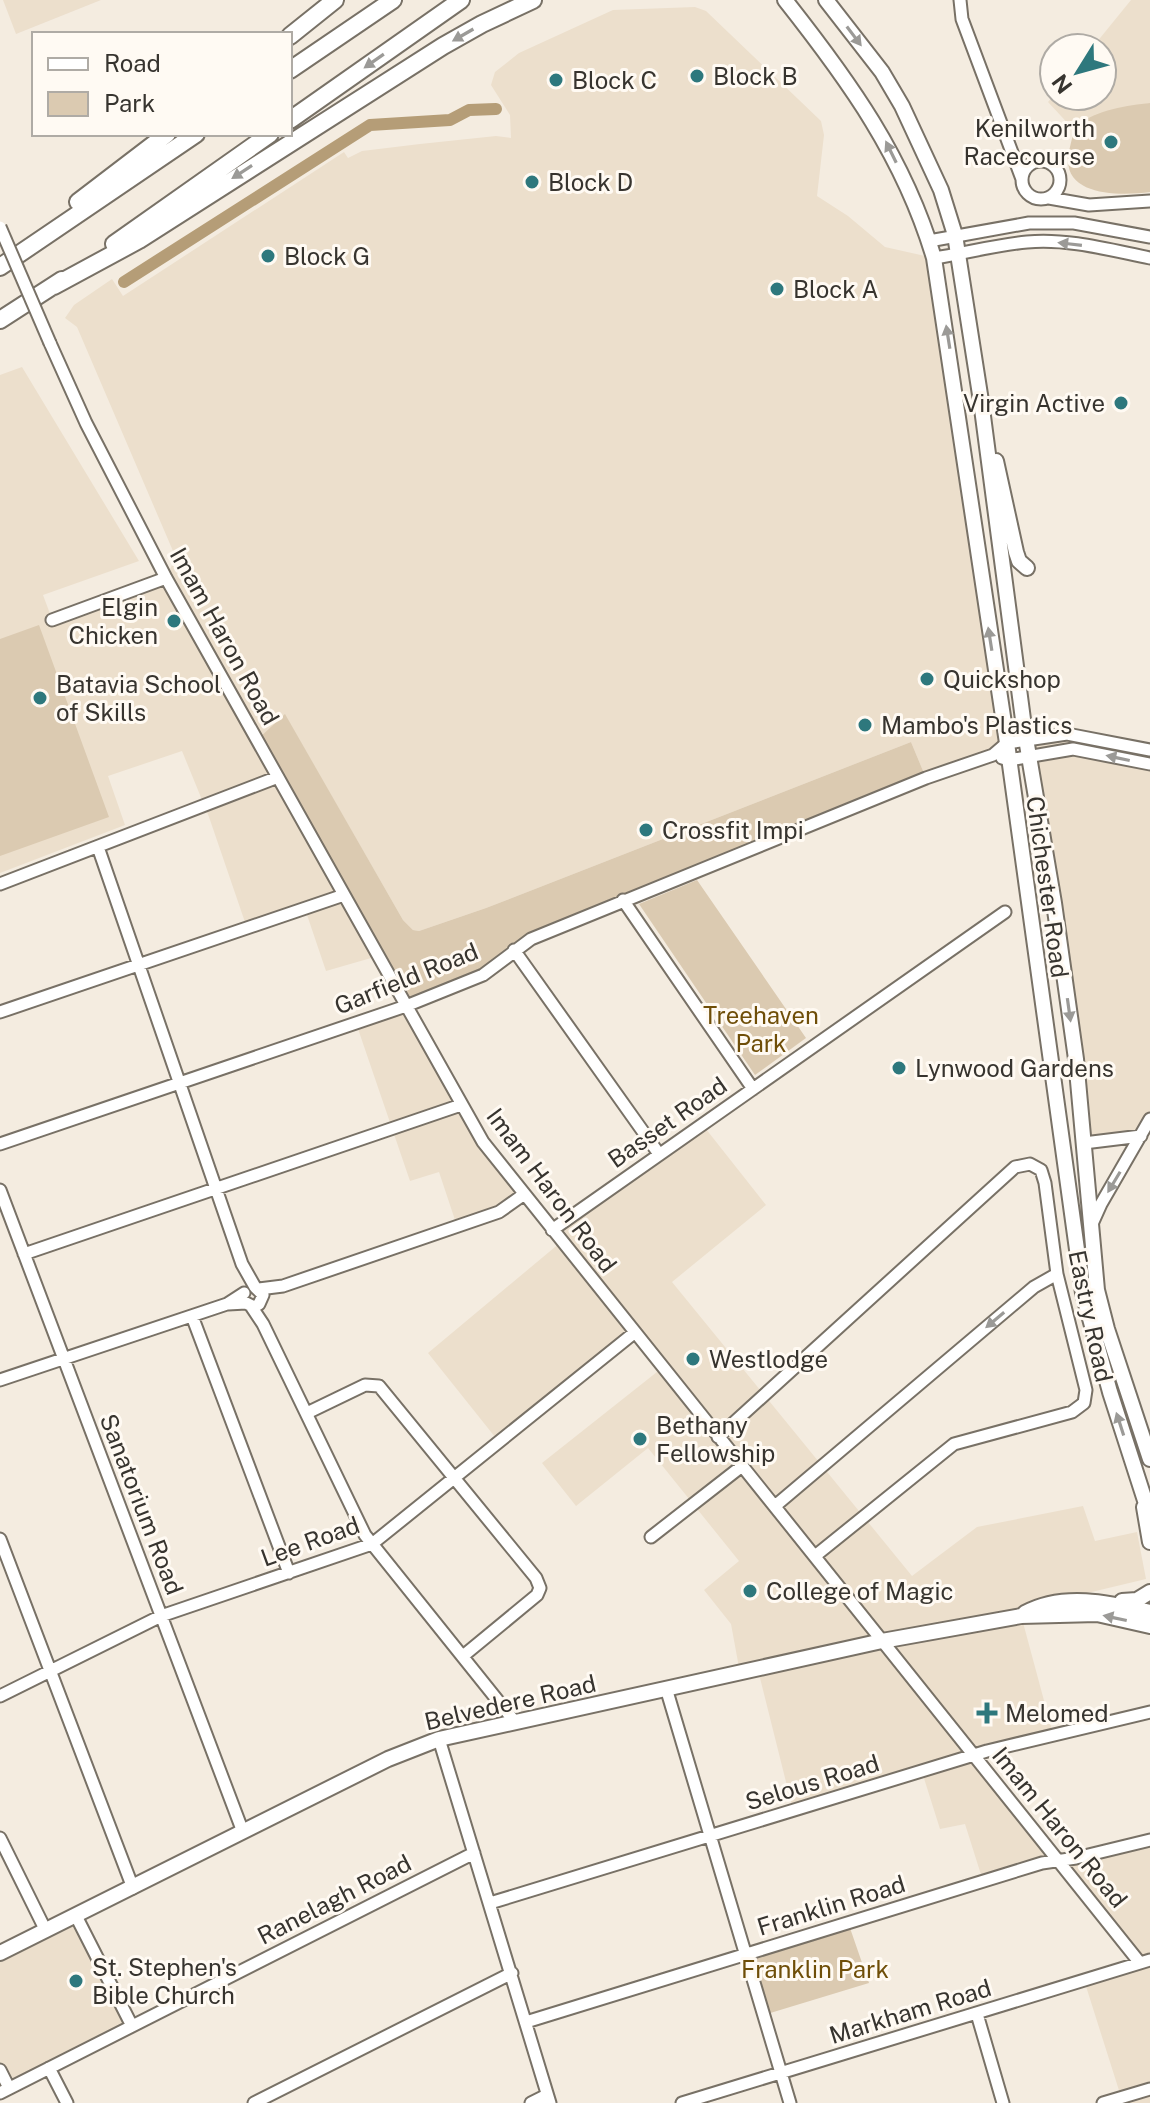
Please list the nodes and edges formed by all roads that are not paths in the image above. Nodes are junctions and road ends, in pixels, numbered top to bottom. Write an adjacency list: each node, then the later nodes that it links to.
1 (335, 0): 8 (highway)
2 (393, 0): 9 (highway)
3 (461, 0): 10 (highway, one-way to 10)
4 (533, 0): 29 (highway, one-way to 29)
5 (785, 0): 24 (main road, Chichester Road, one-way to 5)
6 (826, 0): 22 (main road, Chichester Road, one-way to 22)
7 (960, 0): 11 (street)
8 (292, 34)
9 (292, 69)
10 (292, 119)
11 (1004, 129): 15 (street); 16 (street)
12 (164, 136): 28 (highway)
13 (193, 136): 28 (highway)
14 (267, 136): 29 (highway)
15 (1034, 162): 16 (street); 17 (street)
16 (1022, 179): 18 (street)
17 (1061, 181): 18 (street); 20 (street)
18 (1049, 198): 20 (street)
19 (1150, 201): 20 (street)
20 (1098, 204)
21 (0, 227): 33 (street, Imam Haron Road, bridge)
22 (955, 235): 23 (street); 24 (street); 25 (main road, Chichester Road)
23 (1150, 237)
24 (929, 241): 26 (main road, Chichester Road)
25 (959, 254): 26 (street); 27 (street, one-way to 25); 31 (main road, Chichester Road)
26 (934, 258): 36 (main road, Chichester Road, one-way to 26)
27 (1150, 258)
28 (0, 264)
29 (54, 286): 30 (highway)
30 (0, 320)
31 (988, 453): 32 (main road); 35 (main road, Chichester Road)
32 (1027, 568)
33 (166, 578): 34 (street); 42 (street, Imam Haron Road)
34 (52, 620)
35 (1026, 740): 36 (street); 37 (street); 39 (main road, Chichester Road)
36 (1007, 743): 38 (street, Garfield Road); 40 (main road, Chichester Road)
37 (1150, 750)
38 (993, 755): 40 (street); 46 (street, Garfield Road)
39 (1029, 756): 40 (street); 41 (street, one-way to 39); 57 (main road, Chichester Road, one-way to 57)
40 (1009, 760): 78 (main road, Chichester Road, one-way to 40)
41 (1150, 764)
42 (278, 777): 43 (street); 45 (street, Imam Haron Road)
43 (98, 847): 44 (street); 49 (street)
44 (0, 884)
45 (344, 895): 49 (street); 50 (street, Imam Haron Road)
46 (623, 900): 48 (street, Garfield Road); 53 (street)
47 (1005, 912): 53 (street, Basset Road)
48 (514, 950): 50 (street, Garfield Road); 59 (street)
49 (139, 964): 51 (street); 52 (street)
50 (406, 1006): 52 (street, Garfield Road); 54 (street, Imam Haron Road)
51 (0, 1012)
52 (179, 1083): 58 (street, Garfield Road); 61 (street)
53 (753, 1089): 59 (street, Basset Road)
54 (461, 1105): 61 (street); 62 (street, Imam Haron Road)
55 (1150, 1119): 56 (street)
56 (1145, 1139): 57 (street); 63 (street, one-way to 63)
57 (1084, 1143): 63 (main road, Chichester Road)
58 (0, 1144)
59 (659, 1154): 64 (street, Basset Road)
60 (0, 1190): 65 (street, Sanatorium Road)
61 (215, 1190): 65 (street); 67 (street)
62 (523, 1195): 64 (street, Imam Haron Road); 67 (street)
63 (1091, 1229): 74 (main road, Chichester Road)
64 (552, 1230): 69 (street, Imam Haron Road)
65 (24, 1254): 70 (street, Sanatorium Road)
66 (1057, 1274): 73 (street, Eastry Road); 77 (street, one-way to 77); 83 (street, Eastry Road)
67 (253, 1296): 68 (street); 72 (street)
68 (192, 1316): 70 (street); 84 (street)
69 (634, 1333): 73 (street, Imam Haron Road); 76 (street, Lee Road)
70 (64, 1359): 71 (street); 87 (street, Sanatorium Road)
71 (0, 1380)
72 (307, 1413): 76 (street); 82 (street)
73 (718, 1437): 75 (street, Imam Haron Road)
74 (1150, 1459)
75 (742, 1466): 77 (street, Imam Haron Road); 79 (street)
76 (455, 1477): 82 (street, Lee Road); 91 (street)
77 (775, 1506): 83 (street, Imam Haron Road)
78 (1147, 1510): 81 (main road, Chichester Road)
79 (651, 1537)
80 (0, 1539): 92 (street)
81 (1150, 1542)
82 (372, 1544): 84 (street, Lee Road); 91 (street)
83 (815, 1556): 90 (street, Imam Haron Road)
84 (289, 1573): 87 (street, Lee Road)
85 (1150, 1592): 86 (main road)
86 (1106, 1602): 88 (main road, Belvedere Road); 89 (main road, Belvedere Road)
87 (161, 1616): 92 (street, Lee Road); 99 (street, Sanatorium Road)
88 (1021, 1616): 89 (main road, Belvedere Road, one-way to 88); 90 (main road, Belvedere Road)
89 (1150, 1623)
90 (882, 1641): 93 (main road, Belvedere Road); 98 (street, Imam Haron Road)
91 (463, 1656): 96 (street)
92 (50, 1671): 94 (street, Lee Road); 105 (street)
93 (666, 1688): 96 (main road, Belvedere Road); 100 (street)
94 (0, 1696)
95 (1150, 1712): 98 (street, Selous Road)
96 (515, 1722): 97 (main road, Belvedere Road)
97 (439, 1739): 99 (main road, Belvedere Road); 103 (street)
98 (974, 1755): 100 (street, Selous Road); 104 (street, Imam Haron Road)
99 (243, 1832): 105 (main road, Belvedere Road)
100 (710, 1836): 106 (street, Selous Road); 110 (street)
101 (0, 1838): 108 (street)
102 (1150, 1840): 104 (street, Franklin Road)
103 (474, 1853): 106 (street); 115 (street, Ranelagh Road)
104 (1059, 1860): 110 (street, Franklin Road); 111 (street, Imam Haron Road)
105 (133, 1888): 107 (main road, Belvedere Road)
106 (490, 1903): 112 (street)
107 (76, 1916): 108 (main road, Belvedere Road); 115 (street)
108 (46, 1931): 109 (main road, Belvedere Road)
109 (0, 1953)
110 (746, 1955): 114 (street, Franklin Road); 118 (street)
111 (1145, 1962): 113 (street, Markham Road)
112 (512, 1973): 114 (street); 123 (street)
113 (977, 2014): 118 (street, Markham Road); 127 (street)
114 (526, 2022): 121 (street)
115 (132, 2026): 116 (street, Ranelagh Road)
116 (49, 2068): 120 (street, Ranelagh Road); 122 (street)
117 (0, 2070): 120 (street)
118 (781, 2073): 125 (street, Markham Road); 126 (street)
119 (1150, 2089): 128 (street)
120 (5, 2090)
121 (548, 2099): 124 (street)
122 (67, 2103)
123 (254, 2103)
124 (531, 2103)
125 (682, 2103)
126 (790, 2103)
127 (1003, 2103)
128 (1103, 2103)

